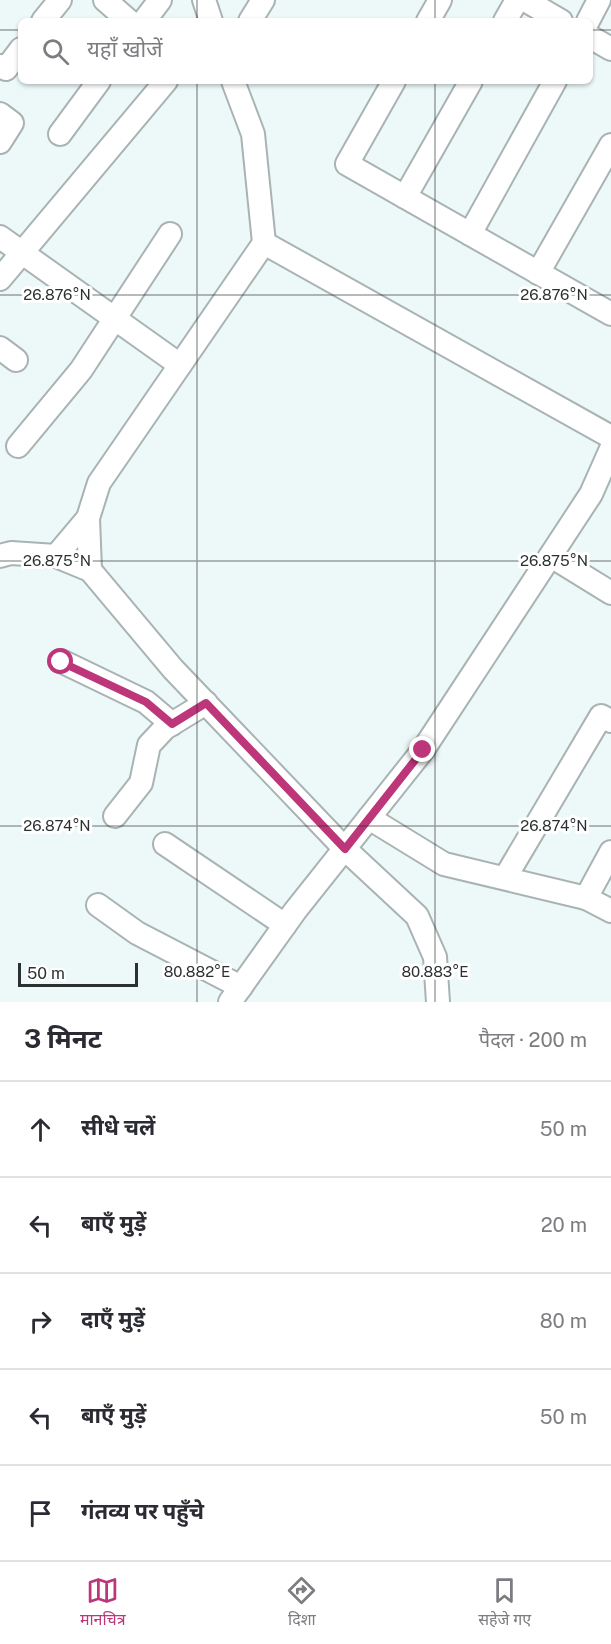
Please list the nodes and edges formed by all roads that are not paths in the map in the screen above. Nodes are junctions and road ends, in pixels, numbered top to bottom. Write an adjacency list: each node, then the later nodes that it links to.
1 (60, 0): 10 (street)
2 (105, 0): 11 (street)
3 (160, 0): 12 (street)
4 (204, 0): 13 (street)
5 (263, 0): 14 (street)
6 (440, 0): 15 (street)
7 (517, 0): 16 (street)
8 (525, 0): 17 (street)
9 (599, 0): 18 (street)
10 (45, 18)
11 (126, 18)
12 (146, 18)
13 (210, 18)
14 (252, 18)
15 (430, 18)
16 (507, 18)
17 (556, 18)
18 (590, 18)
19 (593, 39): 20 (street)
20 (611, 49)
21 (18, 53): 22 (street)
22 (0, 66)
23 (97, 84): 30 (street)
24 (163, 84): 38 (street)
25 (234, 84): 37 (street)
26 (392, 84): 33 (street)
27 (469, 84): 33 (street)
28 (553, 84): 35 (street)
29 (0, 114): 31 (street)
30 (60, 134)
31 (0, 142)
32 (611, 145): 39 (street)
33 (405, 197): 35 (street)
34 (170, 234): 42 (street)
35 (470, 234): 39 (street)
36 (0, 237): 38 (street)
37 (264, 243): 43 (street); 44 (street)
38 (22, 252): 40 (street); 42 (street)
39 (538, 273): 41 (street)
40 (0, 279)
41 (611, 314)
42 (117, 320): 43 (street); 45 (street)
43 (180, 365): 47 (street)
44 (611, 437)
45 (18, 446)
46 (611, 449): 50 (street)
47 (88, 518): 49 (street); 51 (street)
48 (0, 556): 49 (street)
49 (56, 556): 51 (street)
50 (551, 556): 52 (street); 58 (street)
51 (90, 570): 54 (street)
52 (611, 593)
53 (61, 662): 56 (street)
54 (206, 703): 56 (street); 60 (street)
55 (611, 721): 62 (street)
56 (172, 724): 57 (street)
57 (115, 816)
58 (369, 818): 60 (street); 62 (street)
59 (165, 844): 66 (street)
60 (345, 849): 66 (street); 68 (street)
61 (611, 852): 63 (street)
62 (505, 878): 63 (street)
63 (586, 898): 65 (street)
64 (98, 905): 67 (street)
65 (611, 911)
66 (285, 925): 67 (street)
67 (236, 995)
68 (438, 1002)

